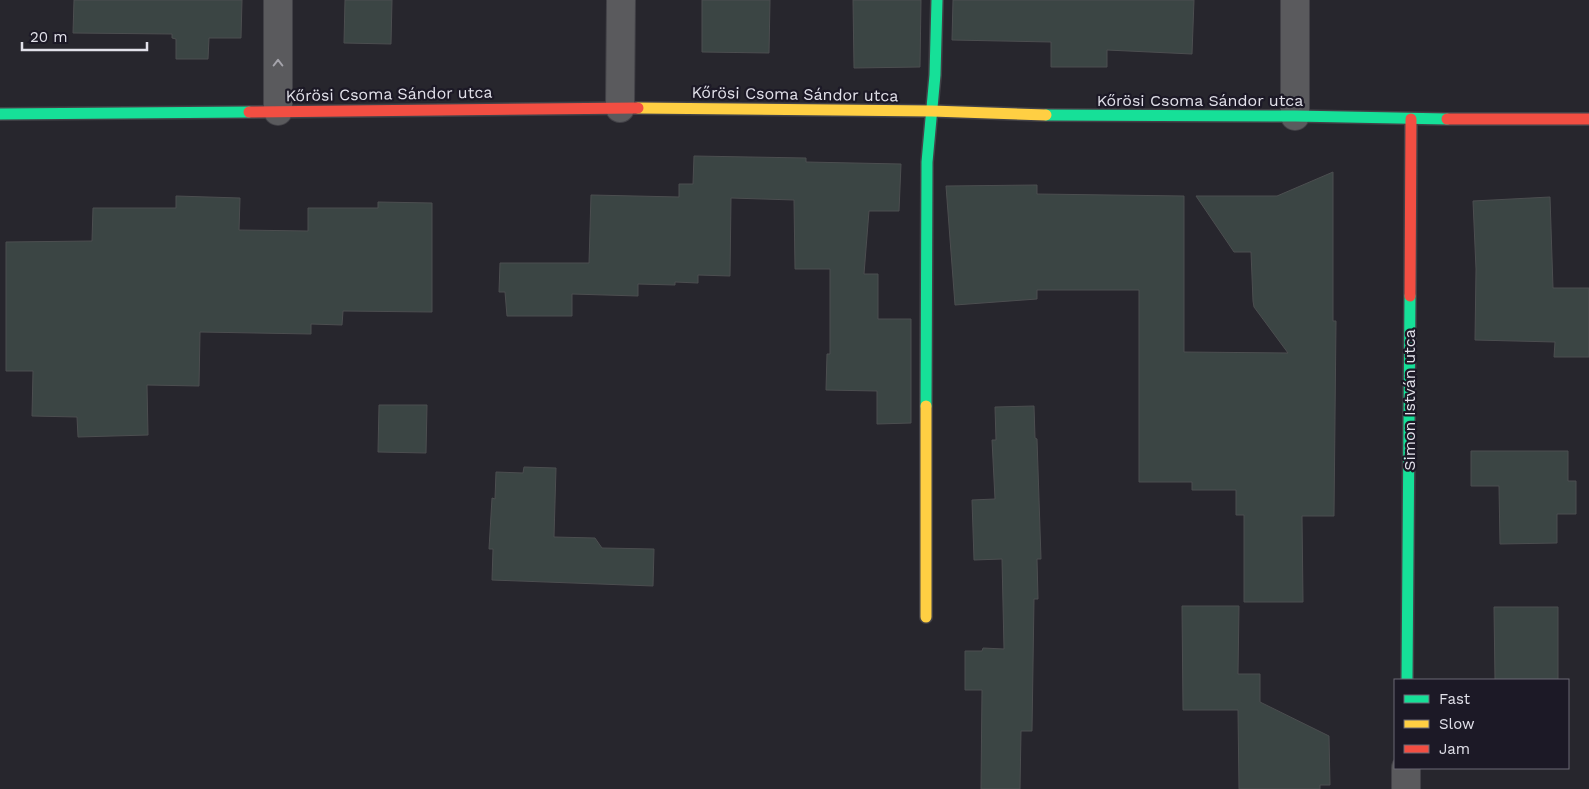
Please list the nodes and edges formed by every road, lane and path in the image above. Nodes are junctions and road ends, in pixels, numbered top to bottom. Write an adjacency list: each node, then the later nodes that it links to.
1 (278, 0): 6 (street, one-way to 1)
2 (621, 0): 5 (street)
3 (937, 0): 7 (street)
4 (1295, 0): 9 (street)
5 (620, 108): 6 (street, Kőrösi Csoma Sándor utca); 7 (street, Kőrösi Csoma Sándor utca)
6 (278, 111): 8 (street, Kőrösi Csoma Sándor utca)
7 (932, 112): 9 (street, Kőrösi Csoma Sándor utca); 12 (street)
8 (0, 114)
9 (1295, 116): 11 (street, Kőrösi Csoma Sándor utca)
10 (1589, 118): 11 (street, Kőrösi Csoma Sándor utca)
11 (1411, 119): 13 (street, Simon István utca)
12 (926, 618)
13 (1407, 679)
14 (1406, 769): 15 (street)
15 (1406, 789)

